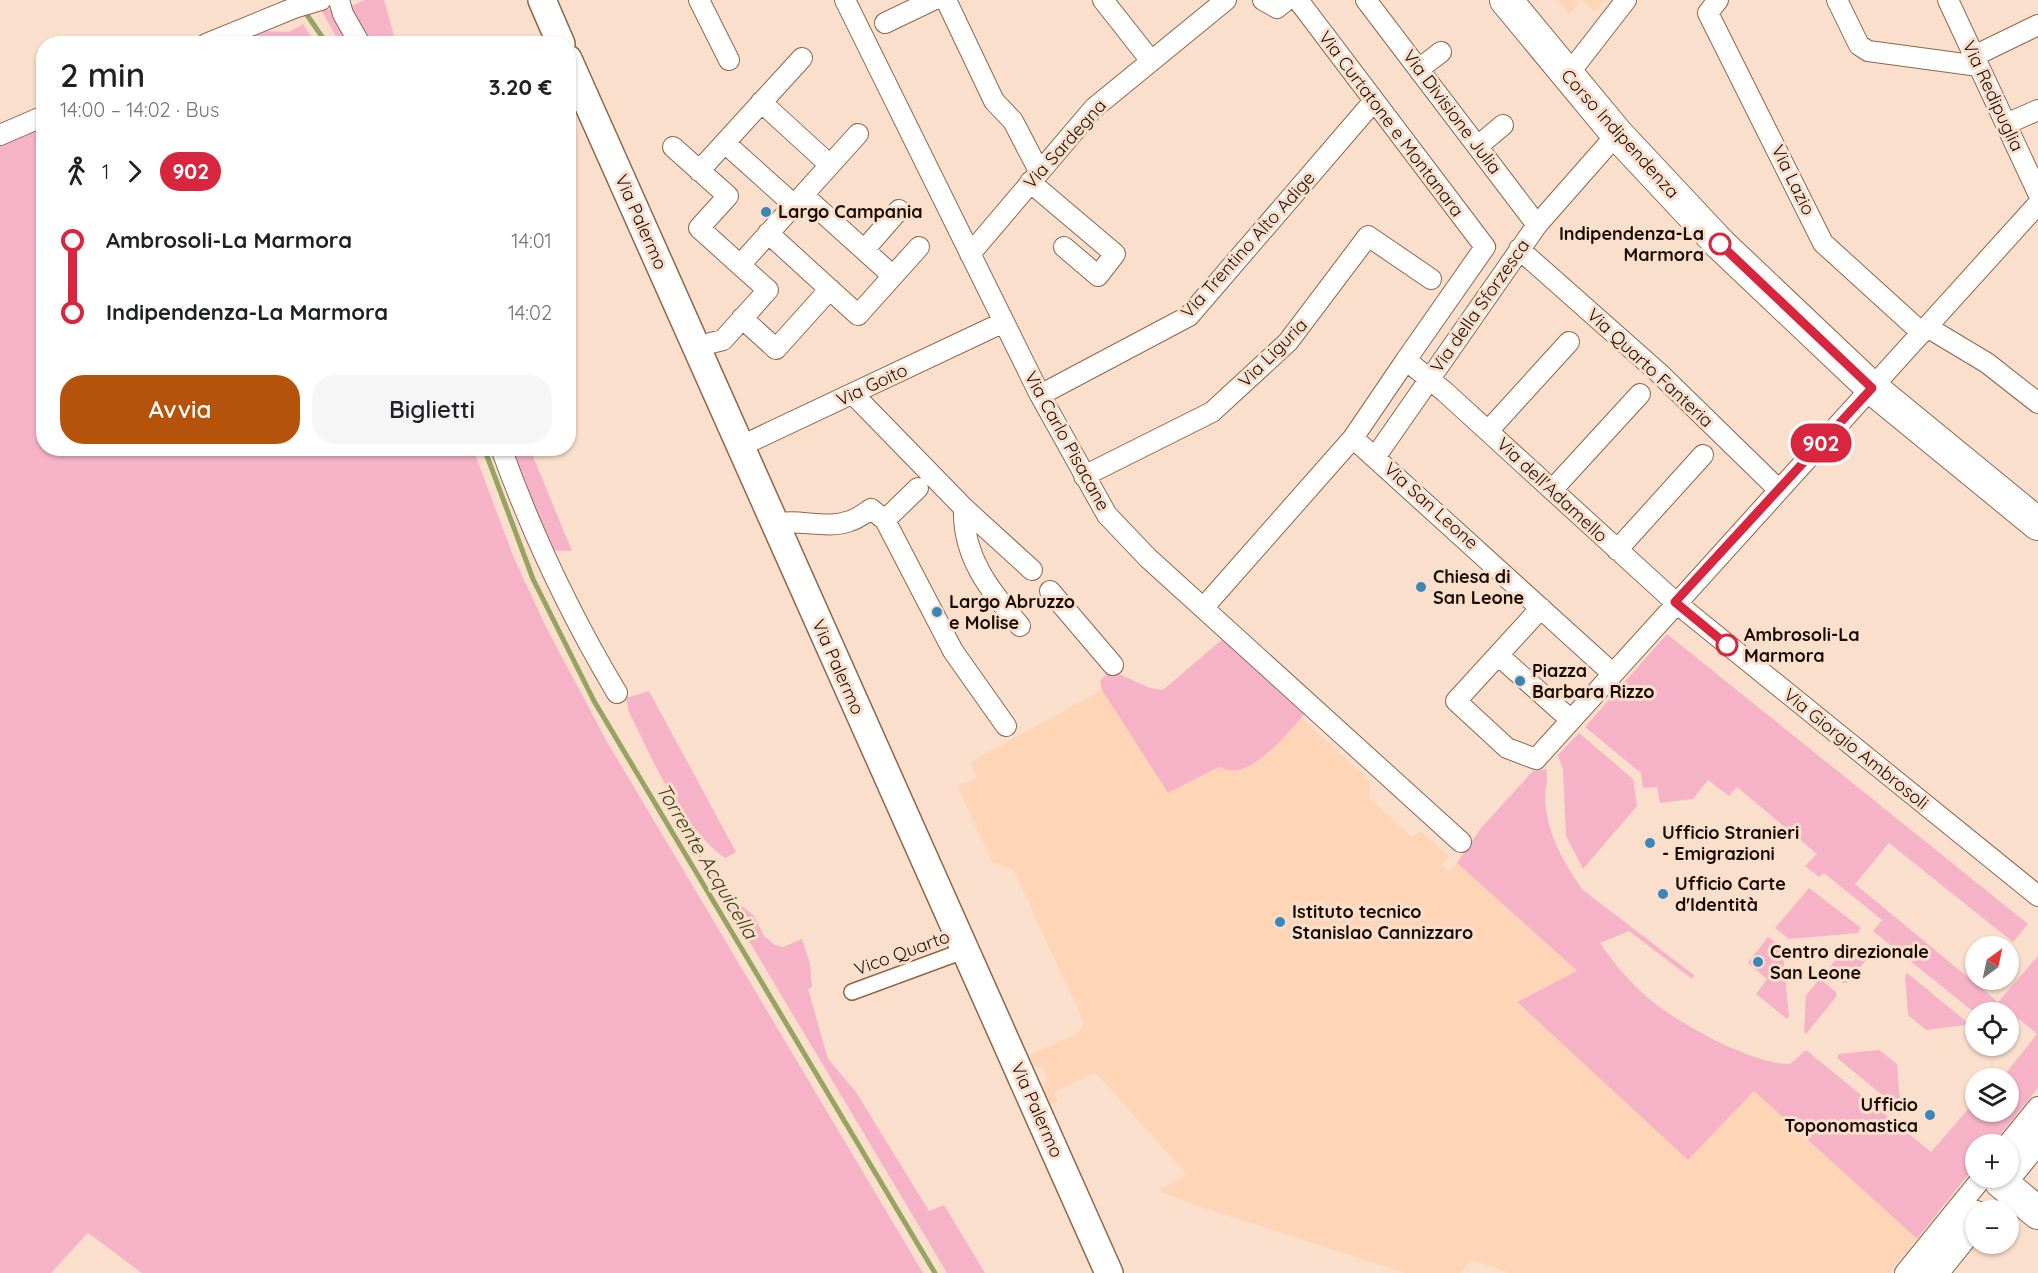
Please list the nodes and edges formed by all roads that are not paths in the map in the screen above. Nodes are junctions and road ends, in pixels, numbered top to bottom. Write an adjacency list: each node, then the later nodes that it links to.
1 (339, 0): 22 (street)
2 (542, 0): 23 (main road)
3 (699, 0): 26 (street)
4 (845, 0): 58 (street, Via Carlo Pisacane)
5 (933, 0): 19 (street)
6 (946, 0): 46 (street)
7 (1102, 0): 28 (street)
8 (1226, 0): 28 (street, Via Sardegna)
9 (1263, 0): 10 (street)
10 (1287, 0)
11 (1298, 0): 33 (street, Via Curtatone e Montanara)
12 (1366, 0): 29 (street, Via Divisione Julia)
13 (1506, 0): 30 (main road, Corso Indipendenza)
14 (1626, 0): 30 (street)
15 (1718, 0): 65 (street, Via Lazio)
16 (1837, 0): 27 (street)
17 (1947, 0): 27 (street, Via Redipuglia)
18 (318, 1): 21 (street)
19 (885, 23)
20 (2038, 25): 27 (street)
21 (226, 36)
22 (355, 36)
23 (558, 36)
24 (1441, 52): 29 (street)
25 (802, 58): 32 (street)
26 (729, 60)
27 (1976, 61): 36 (street, Via Redipuglia)
28 (1151, 62): 46 (street, Via Sardegna)
29 (1419, 69): 42 (street, Via Divisione Julia)
30 (1567, 75): 39 (main road, Corso Indipendenza)
31 (576, 78): 67 (main road, Via Palermo)
32 (761, 102): 41 (street); 44 (street)
33 (1374, 102): 55 (street, Via Curtatone e Montanara); 73 (street, Via Trentino Alto Adige)
34 (2038, 110): 36 (street)
35 (36, 119): 40 (street)
36 (2006, 124): 47 (street, Via Redipuglia)
37 (1503, 125): 42 (street)
38 (858, 134): 44 (street)
39 (1617, 134): 51 (street, Via della Sforzesca); 70 (main road, Corso Indipendenza)
40 (0, 135)
41 (725, 142): 45 (street); 48 (street)
42 (1478, 146): 51 (street, Via Divisione Julia)
43 (673, 147): 45 (street)
44 (830, 165): 48 (street)
45 (699, 171): 59 (street)
46 (1034, 176): 54 (street); 58 (street, Via Sardegna)
47 (2038, 193)
48 (799, 200): 52 (street); 57 (street)
49 (2038, 204): 65 (street)
50 (899, 210): 57 (street)
51 (1537, 225): 56 (street, Via della Sforzesca)
52 (768, 233): 59 (street); 62 (street)
53 (919, 247): 60 (street)
54 (1064, 247)
55 (1485, 247): 68 (street, Via della Sforzesca)
56 (1519, 249): 69 (street, Via della Sforzesca); 83 (street, Via Quarto Fanteria)
57 (864, 250): 60 (street)
58 (970, 254): 64 (street, Via Carlo Pisacane)
59 (740, 265): 63 (street)
60 (893, 276): 62 (street)
61 (1431, 279): 81 (street, Via Liguria)
62 (830, 290): 63 (street)
63 (742, 318): 67 (street)
64 (1004, 322): 71 (street, Via Goito); 73 (street, Via Carlo Pisacane)
65 (1925, 330): 70 (street); 74 (street)
66 (1569, 342): 75 (street)
67 (696, 347): 77 (main road, Via Palermo)
68 (1406, 360): 69 (street, Via della Sforzesca); 76 (street)
69 (1429, 378): 75 (street, Via dell'Adamello); 80 (street)
70 (1872, 388): 83 (street); 88 (main road, Corso Indipendenza)
71 (853, 394): 77 (street, Via Goito); 85 (street)
72 (1640, 394): 84 (street)
73 (1040, 395): 81 (street, Via Carlo Pisacane)
74 (2038, 403)
75 (1488, 431): 84 (street, Via dell'Adamello)
76 (1353, 438): 80 (street, Via San Leone); 93 (street)
77 (739, 447): 87 (main road, Via Palermo)
78 (1703, 455): 89 (street)
79 (504, 456): 99 (street)
80 (1376, 456): 94 (street, Via San Leone)
81 (1084, 476): 93 (street, Via Carlo Pisacane)
82 (918, 489): 86 (street)
83 (1778, 489): 92 (street)
84 (1552, 490): 89 (street, Via dell'Adamello)
85 (964, 508): 90 (street); 95 (street)
86 (885, 520): 87 (street); 101 (street)
87 (774, 524): 104 (main road, Via Palermo)
88 (2038, 524)
89 (1617, 550): 92 (street, Via dell'Adamello)
90 (1032, 570)
91 (1050, 591): 97 (street)
92 (1675, 602): 98 (street); 103 (street, Via Giorgio Ambrosoli)
93 (1204, 606): 102 (street, Via Carlo Pisacane)
94 (1541, 608): 96 (street); 98 (street, Via San Leone)
95 (1020, 626)
96 (1498, 655): 100 (street); 100 (street)
97 (1113, 665)
98 (1612, 673): 100 (street)
99 (617, 693)
100 (1570, 720)
101 (1006, 726)
102 (1461, 842)
103 (2038, 896)
104 (966, 950): 105 (street, Vico Quarto); 114 (main road, Via Palermo)
105 (852, 992)
106 (2038, 1107): 107 (street)
107 (2016, 1134)
108 (2038, 1135): 109 (main road)
109 (2019, 1155)
110 (1988, 1188): 115 (street)
111 (2011, 1188): 112 (main road)
112 (2038, 1213)
113 (1965, 1231): 116 (main road)
114 (1109, 1273)
115 (1905, 1273)
116 (1931, 1273)

